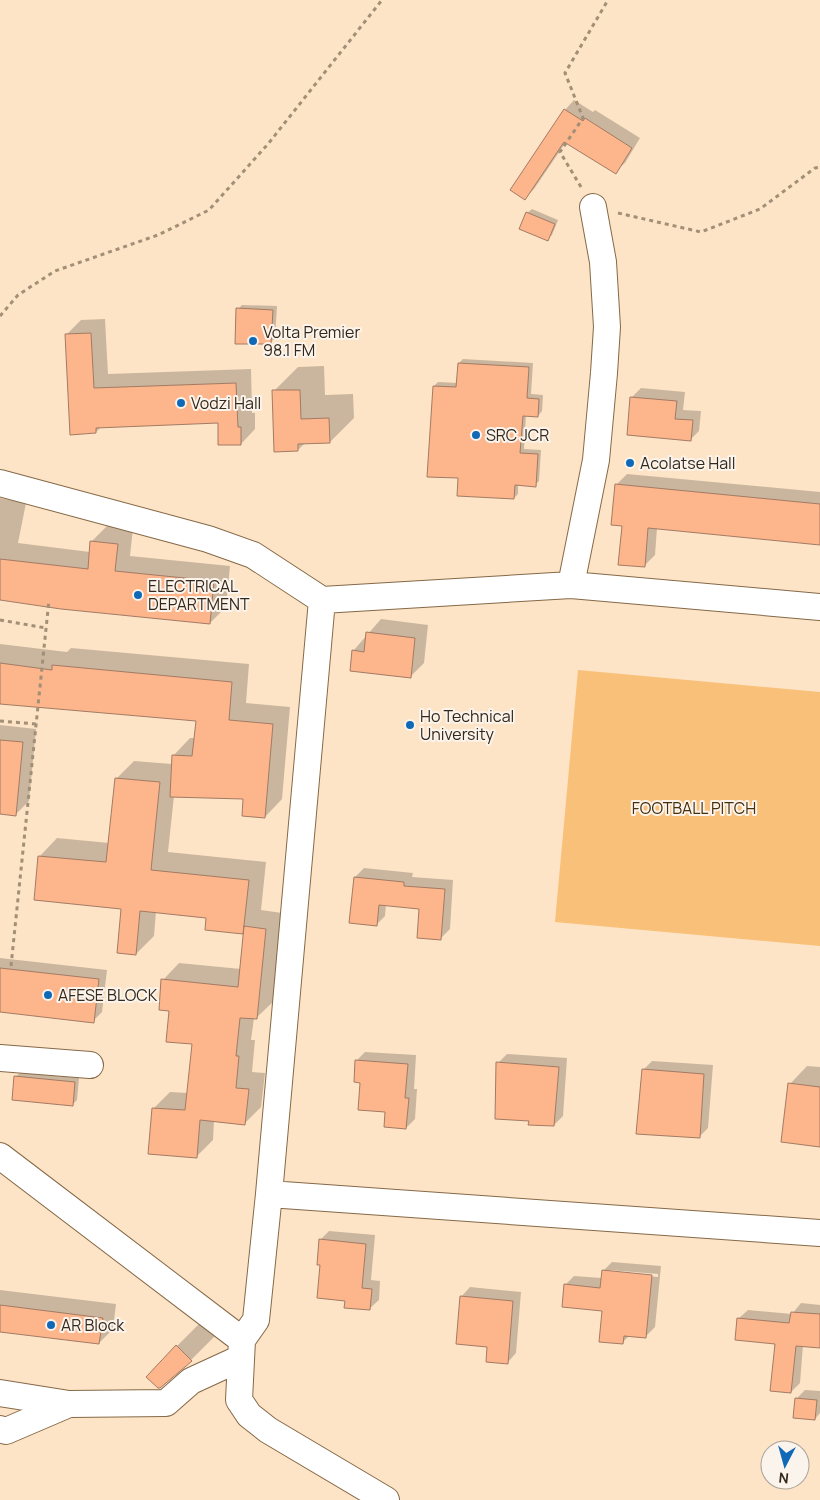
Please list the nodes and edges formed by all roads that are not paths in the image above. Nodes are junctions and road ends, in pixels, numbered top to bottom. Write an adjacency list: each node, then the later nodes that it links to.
1 (593, 207): 3 (lane)
2 (0, 484): 4 (lane)
3 (571, 585): 4 (lane); 5 (lane)
4 (322, 600): 9 (lane)
5 (820, 607)
6 (0, 1058): 7 (lane)
7 (90, 1065)
8 (0, 1156): 11 (lane)
9 (269, 1194): 10 (lane); 11 (lane)
10 (820, 1232)
11 (241, 1349): 13 (lane); 15 (lane)
12 (0, 1393): 13 (lane)
13 (68, 1404): 14 (lane)
14 (0, 1429)
15 (386, 1500)

